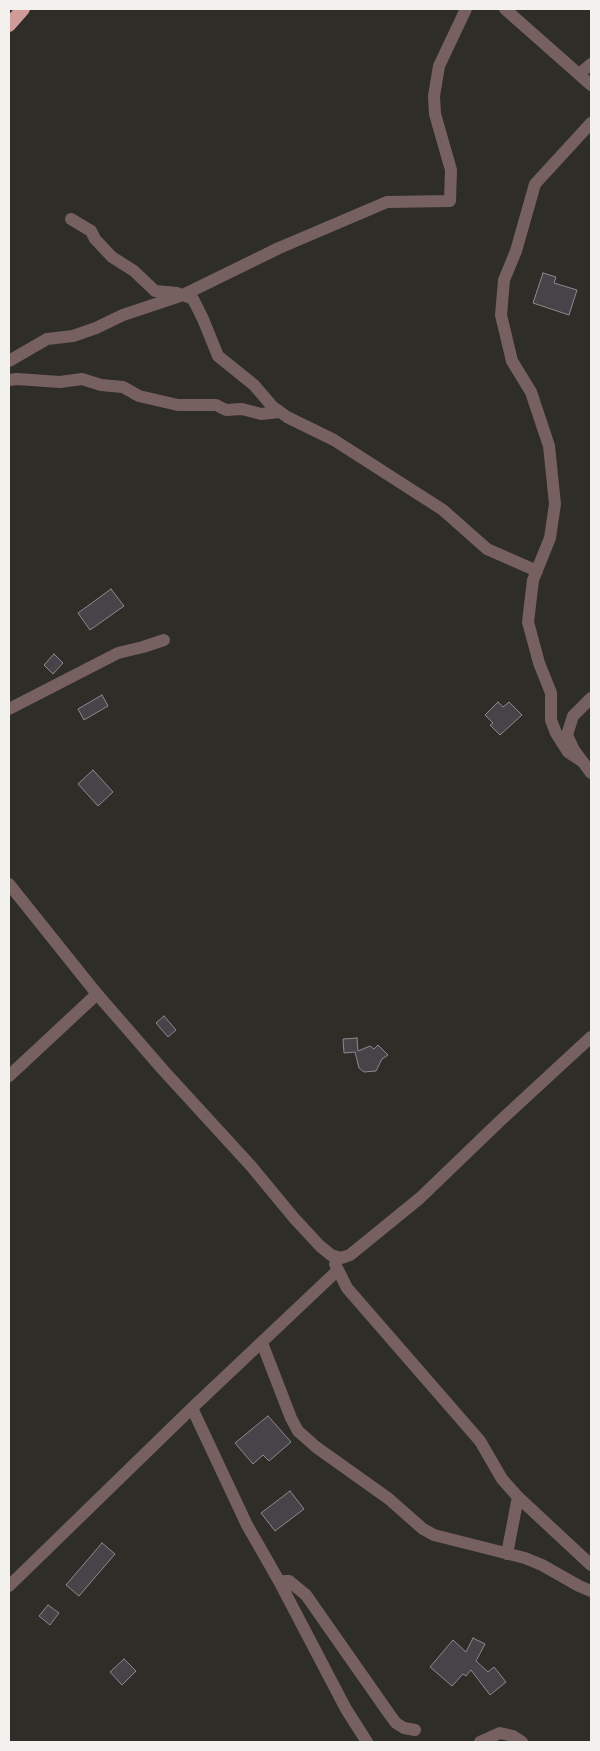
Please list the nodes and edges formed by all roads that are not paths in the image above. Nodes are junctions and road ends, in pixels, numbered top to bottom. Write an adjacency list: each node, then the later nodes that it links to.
1 (23, 9): 4 (highway)
2 (466, 9): 10 (street)
3 (513, 11): 6 (street)
4 (9, 25)
5 (591, 64): 6 (street)
6 (579, 74): 7 (street)
7 (591, 85)
8 (591, 122): 14 (street)
9 (70, 219): 10 (street)
10 (183, 295): 11 (street); 13 (street)
11 (9, 361)
12 (9, 380): 13 (street)
13 (280, 412): 14 (street)
14 (537, 571): 18 (street)
15 (164, 640): 17 (street)
16 (591, 698): 18 (street)
17 (9, 709)
18 (583, 762): 19 (street)
19 (591, 773)
20 (9, 884): 21 (street)
21 (97, 994): 23 (street); 24 (street)
22 (591, 1037): 24 (street)
23 (9, 1076)
24 (331, 1255): 25 (street)
25 (338, 1270): 26 (street); 28 (street)
26 (262, 1343): 27 (street); 29 (street)
27 (192, 1408): 31 (street); 32 (street)
28 (518, 1498): 29 (street); 30 (street)
29 (507, 1554): 33 (street)
30 (591, 1565)
31 (280, 1581): 34 (street); 35 (street)
32 (9, 1586)
33 (591, 1590)
34 (415, 1730)
35 (367, 1742)
36 (480, 1742): 37 (street)
37 (522, 1742)

